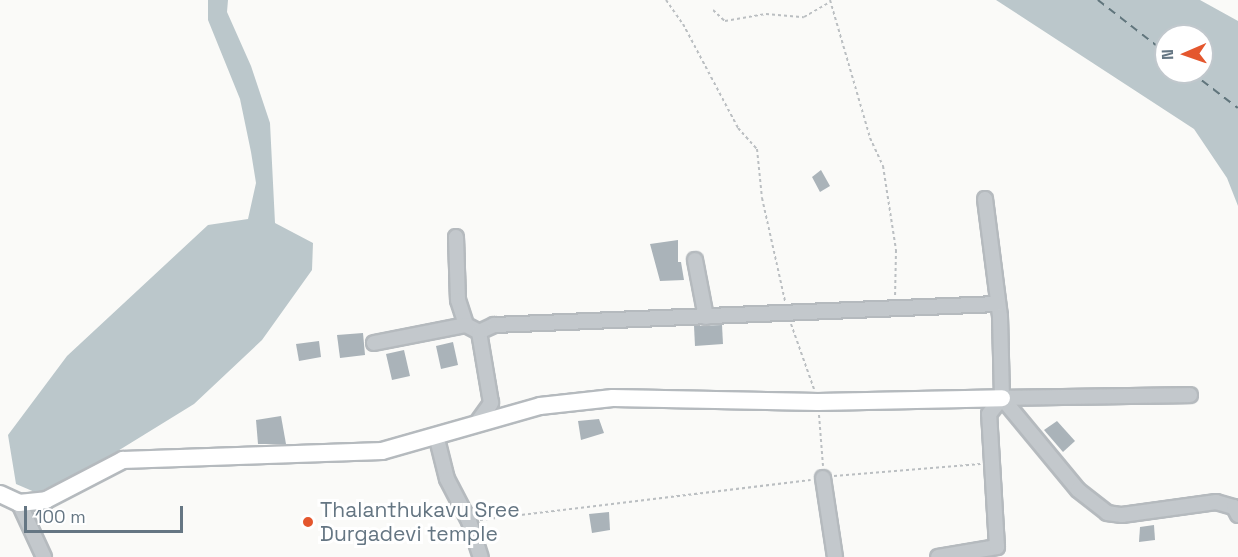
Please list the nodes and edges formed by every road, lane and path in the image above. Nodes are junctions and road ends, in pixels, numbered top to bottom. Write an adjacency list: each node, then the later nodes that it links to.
1 (666, 0): 9 (path)
2 (830, 1): 3 (path); 8 (path)
3 (713, 10)
4 (985, 199): 7 (street)
5 (456, 237): 11 (street)
6 (694, 261): 10 (street)
7 (998, 304): 8 (street); 15 (street)
8 (892, 309): 9 (street)
9 (787, 313): 10 (street)
10 (706, 317): 12 (street)
11 (466, 325): 12 (street); 13 (street)
12 (479, 332): 16 (street)
13 (374, 344)
14 (1190, 395): 15 (street)
15 (1002, 398): 16 (main road); 18 (street); 22 (street)
16 (476, 424): 17 (main road)
17 (436, 435): 21 (main road); 23 (street)
18 (990, 464): 19 (path); 27 (street)
19 (824, 478): 23 (path); 26 (street)
20 (0, 494): 21 (main road)
21 (19, 503): 24 (street)
22 (1238, 515)
23 (469, 521): 25 (street)
24 (44, 557)
25 (481, 557)
26 (835, 557)
27 (938, 557)

